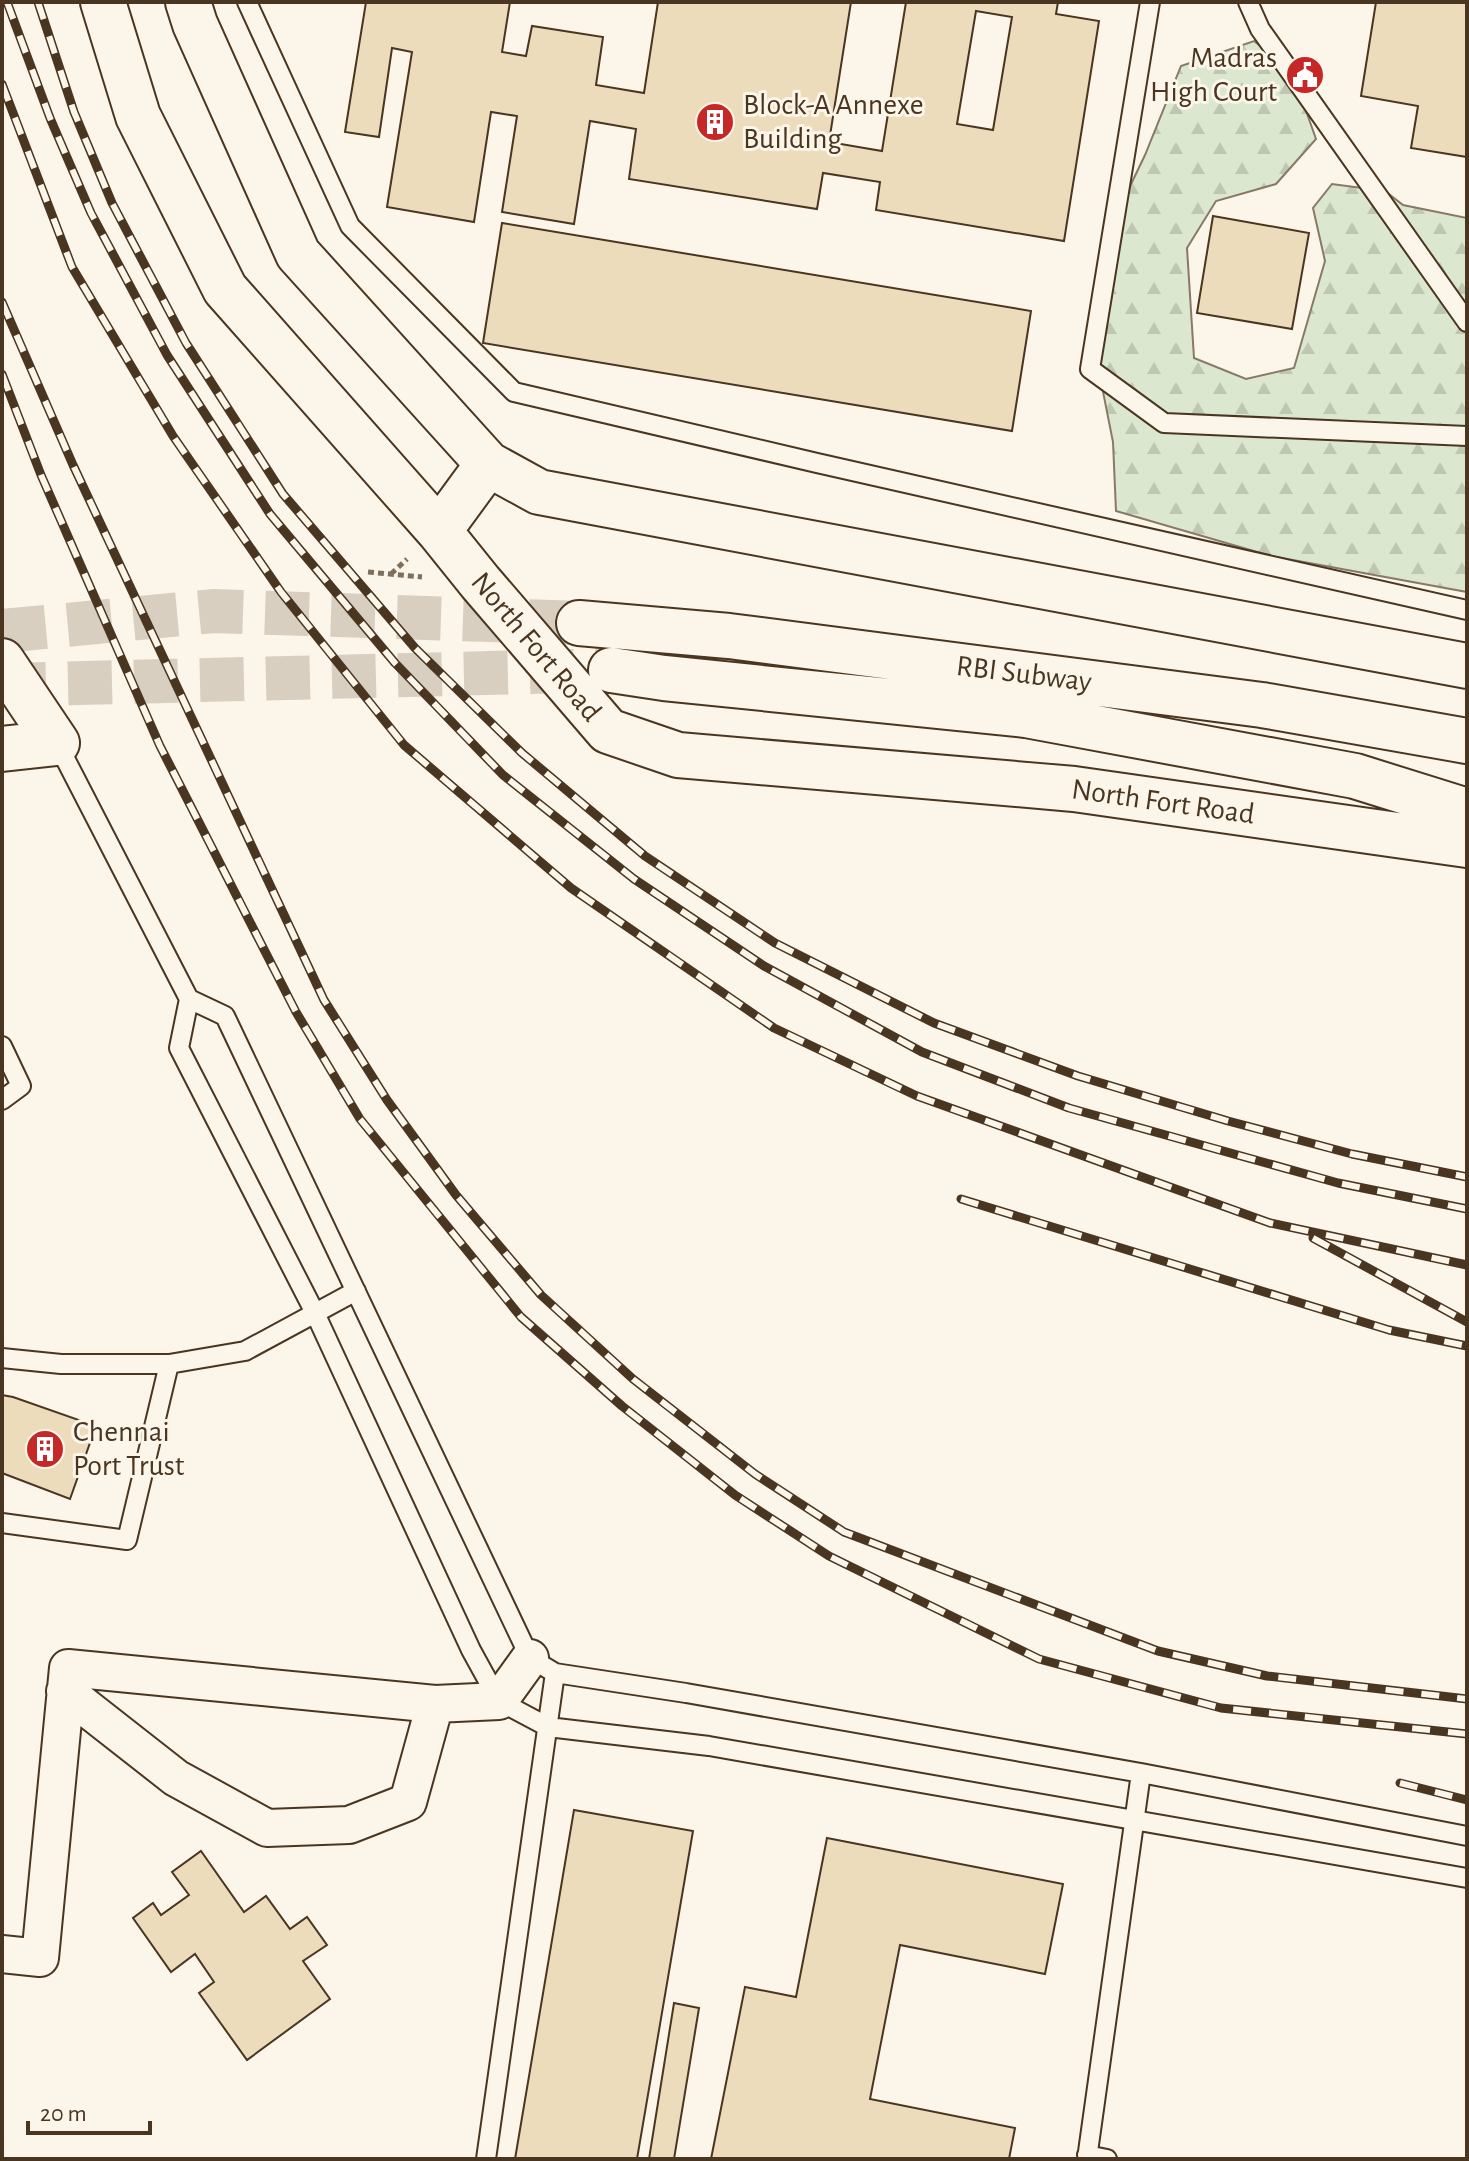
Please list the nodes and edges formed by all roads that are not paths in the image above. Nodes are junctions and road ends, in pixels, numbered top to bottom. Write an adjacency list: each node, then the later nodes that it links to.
1 (103, 2): 9 (main road, North Fort Road)
2 (188, 2): 8 (main road)
3 (247, 2): 10 (lane)
4 (1150, 2): 7 (lane)
5 (1248, 2): 6 (lane)
6 (1467, 322)
7 (1467, 436)
8 (488, 464): 9 (main road); 13 (main road)
9 (439, 531): 19 (main road, North Fort Road)
10 (1467, 610)
11 (579, 623): 15 (main road, RBI Subway)
12 (2, 661): 16 (main road)
13 (1467, 666)
14 (611, 670): 18 (main road, RBI Subway)
15 (1467, 741)
16 (57, 743): 17 (main road); 20 (lane)
17 (2, 749)
18 (1467, 811)
19 (1467, 845)
20 (189, 999): 23 (lane); 24 (lane)
21 (2, 1046): 22 (lane)
22 (2, 1100)
23 (356, 1291): 24 (lane); 28 (lane)
24 (315, 1313): 26 (lane); 30 (lane)
25 (2, 1358): 26 (lane)
26 (169, 1364): 27 (lane)
27 (2, 1523)
28 (543, 1666): 30 (street); 32 (lane); 33 (lane)
29 (65, 1691): 31 (street); 31 (street); 37 (street)
30 (499, 1701): 31 (street); 32 (lane)
31 (435, 1704)
32 (548, 1727): 34 (lane); 39 (lane)
33 (1141, 1773): 34 (lane); 35 (lane)
34 (1135, 1820): 36 (lane); 38 (lane)
35 (1467, 1836)
36 (1467, 1878)
37 (2, 1954)
38 (1087, 2157): 40 (lane)
39 (486, 2159)
40 (1107, 2159)

